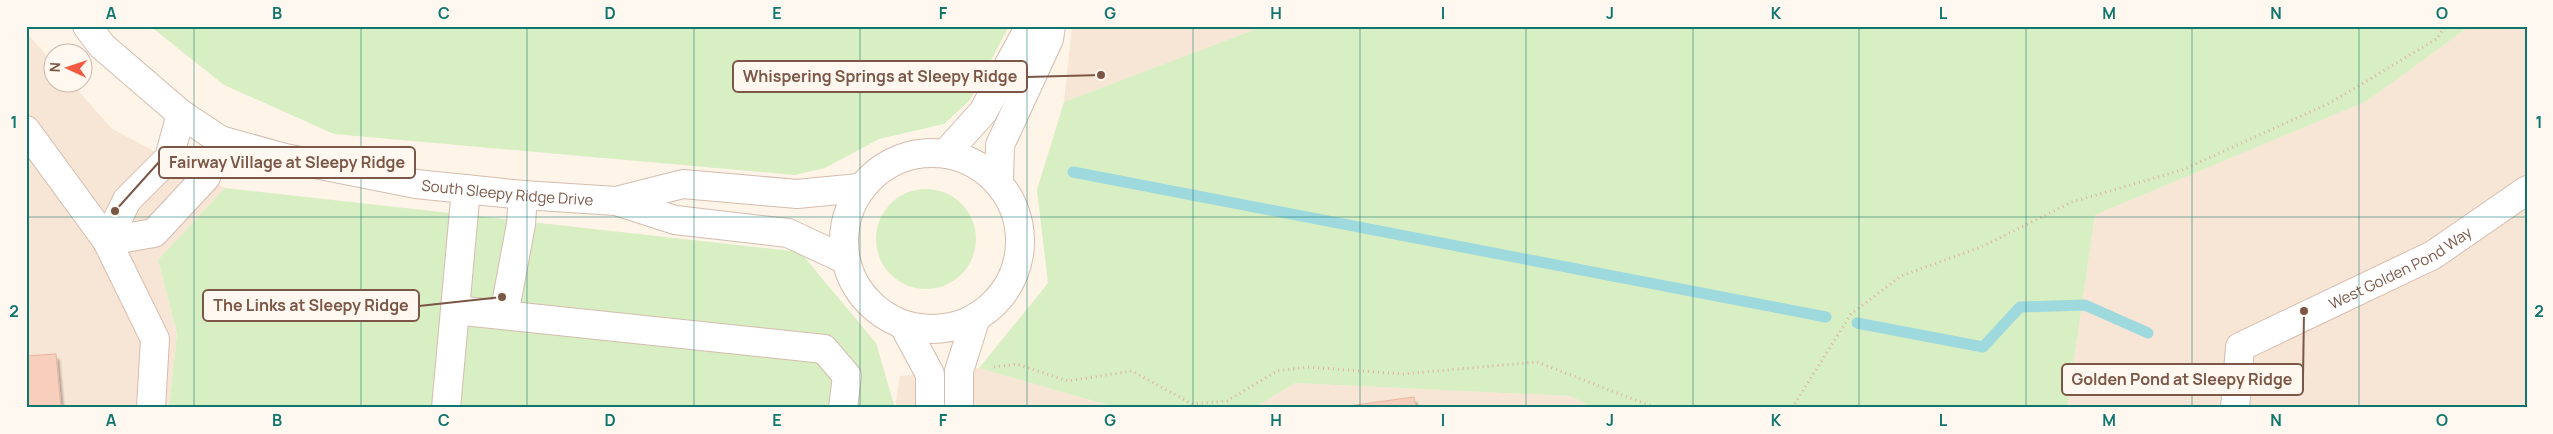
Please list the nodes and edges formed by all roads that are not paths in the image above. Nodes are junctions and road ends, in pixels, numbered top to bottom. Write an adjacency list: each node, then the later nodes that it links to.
1 (87, 26): 4 (street, South Sleepy Ridge Drive)
2 (1030, 26): 7 (street)
3 (1051, 26): 8 (street)
4 (181, 114): 6 (street, South Sleepy Ridge Drive); 14 (street)
5 (26, 130): 14 (street)
6 (220, 140): 10 (street, South Sleepy Ridge Drive); 14 (street)
7 (946, 153): 8 (street); 9 (street)
8 (999, 181): 18 (street)
9 (860, 188): 13 (street, South Sleepy Ridge Drive); 15 (street)
10 (466, 189): 12 (street, South Sleepy Ridge Drive); 16 (street)
11 (2527, 190): 25 (street, West Golden Pond Way)
12 (523, 195): 13 (street, South Sleepy Ridge Drive); 17 (street)
13 (616, 201): 15 (street, South Sleepy Ridge Drive)
14 (107, 241): 20 (street)
15 (844, 259): 19 (street)
16 (455, 310): 17 (street); 21 (street)
17 (504, 315): 22 (street)
18 (976, 317): 19 (street); 24 (street)
19 (904, 326): 23 (street)
20 (151, 408)
21 (446, 408)
22 (843, 408)
23 (930, 408)
24 (959, 408)
25 (2235, 408)

